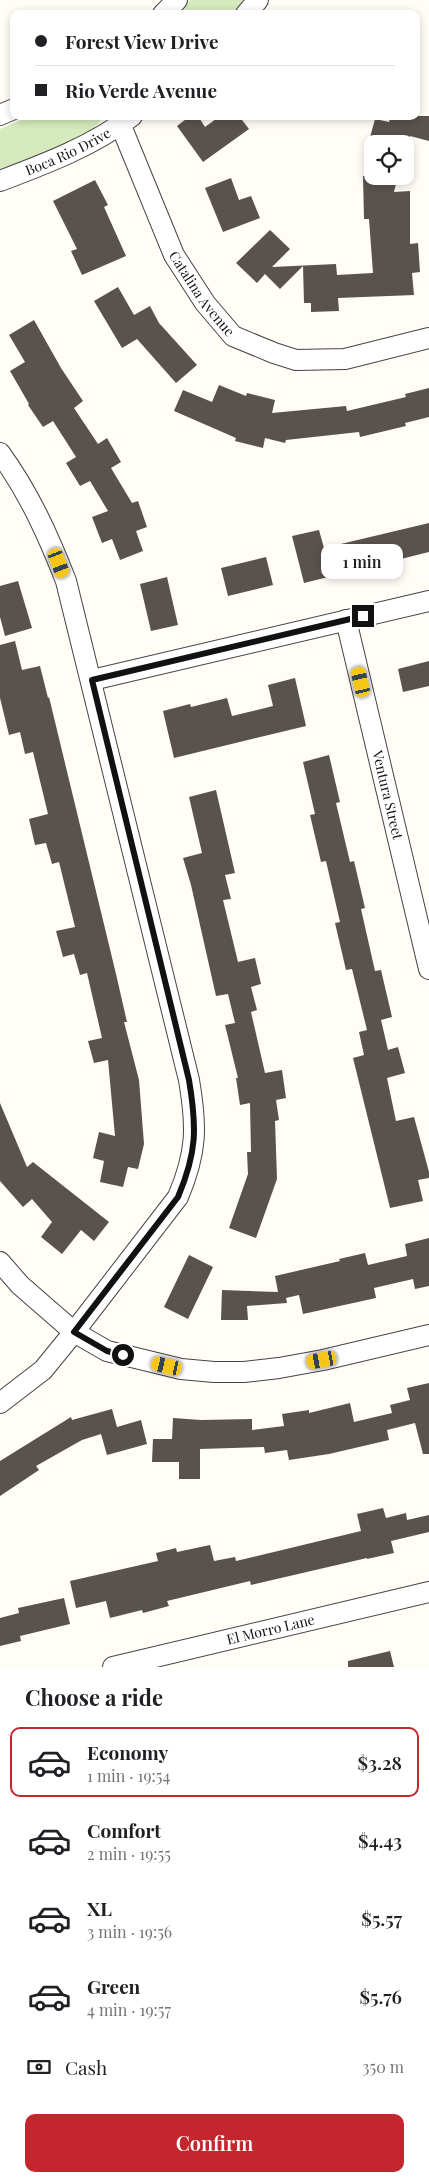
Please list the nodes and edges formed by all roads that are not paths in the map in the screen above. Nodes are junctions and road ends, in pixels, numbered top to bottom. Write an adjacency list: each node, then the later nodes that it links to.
1 (176, 0): 3 (street)
2 (258, 0): 4 (street)
3 (167, 10)
4 (249, 10)
5 (121, 120): 7 (street, Boca Rio Drive)
6 (123, 120): 8 (street, Catalina Avenue)
7 (0, 181)
8 (429, 338)
9 (0, 453): 12 (street)
10 (429, 600): 11 (street)
11 (346, 620): 12 (street); 13 (street, Ventura Street)
12 (92, 680): 15 (street)
13 (429, 969)
14 (0, 1262): 15 (street)
15 (74, 1332): 16 (street); 17 (street)
16 (429, 1335)
17 (0, 1403)
18 (429, 1592): 19 (street, El Morro Lane)
19 (113, 1667)

